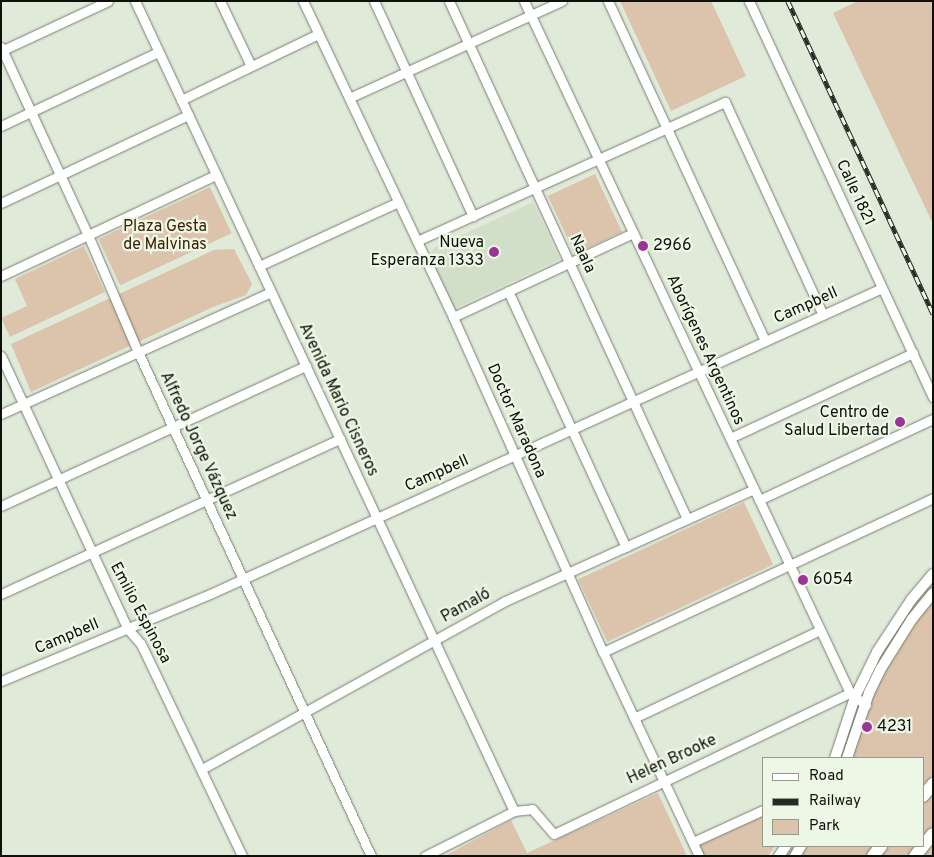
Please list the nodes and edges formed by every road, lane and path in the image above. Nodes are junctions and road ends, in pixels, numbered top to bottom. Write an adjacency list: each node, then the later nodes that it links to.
1 (108, 1): 14 (street)
2 (135, 1): 15 (street, Avenida Mario Cisneros)
3 (220, 1): 16 (street)
4 (302, 1): 12 (street, Doctor Maradona)
5 (374, 1): 17 (street)
6 (450, 1): 13 (street, Naala)
7 (524, 1): 11 (street, Aborígenes Argentinos)
8 (562, 1): 11 (street)
9 (608, 1): 23 (street)
10 (749, 1): 37 (street, Calle 1821)
11 (531, 16): 13 (street); 24 (street, Aborígenes Argentinos)
12 (318, 34): 16 (street); 18 (street, Doctor Maradona)
13 (469, 43): 17 (street); 27 (street, Naala)
14 (2, 49): 20 (street, Alfredo Jorge Vázquez)
15 (158, 52): 19 (street, Avenida Mario Cisneros); 20 (street)
16 (250, 66): 19 (street)
17 (407, 71): 18 (street); 30 (street)
18 (349, 98): 28 (street, Doctor Maradona)
19 (181, 100): 21 (street, Avenida Mario Cisneros)
20 (31, 112): 22 (street); 25 (street, Alfredo Jorge Vázquez)
21 (188, 115): 25 (street); 26 (street, Avenida Mario Cisneros)
22 (1, 126)
23 (667, 128): 24 (street); 40 (street); 42 (street)
24 (599, 160): 27 (street); 31 (street, Aborígenes Argentinos)
25 (61, 175): 29 (street); 32 (street, Alfredo Jorge Vázquez)
26 (216, 175): 32 (street); 35 (street, Avenida Mario Cisneros)
27 (535, 188): 30 (street); 34 (street, Naala)
28 (398, 202): 33 (street, Doctor Maradona); 35 (street)
29 (1, 203)
30 (474, 216): 33 (street)
31 (633, 233): 34 (street); 47 (street, Aborígenes Argentinos)
32 (88, 235): 36 (street); 43 (street, Alfredo Jorge Vázquez)
33 (417, 241): 41 (street, Doctor Maradona)
34 (570, 263): 38 (street); 49 (street, Naala)
35 (259, 266): 39 (street, Avenida Mario Cisneros)
36 (1, 276)
37 (882, 288): 40 (street, Campbell); 44 (street, Calle 1821)
38 (508, 291): 41 (street); 54 (street)
39 (271, 292): 43 (street); 46 (street, Avenida Mario Cisneros)
40 (823, 315): 42 (street, Campbell)
41 (452, 317): 57 (street, Doctor Maradona)
42 (765, 341): 47 (street, Campbell)
43 (138, 352): 50 (street); 53 (street, Alfredo Jorge Vázquez)
44 (913, 353): 48 (street, Calle 1821); 56 (street)
45 (1, 356): 50 (street, Emilio Espinosa)
46 (306, 366): 53 (street); 55 (street, Avenida Mario Cisneros)
47 (699, 372): 49 (street, Campbell); 56 (street, Aborígenes Argentinos)
48 (933, 396)
49 (633, 401): 54 (street, Campbell); 65 (street, Naala)
50 (24, 404): 51 (street); 58 (street, Emilio Espinosa)
51 (1, 414)
52 (933, 419): 62 (street)
53 (172, 427): 58 (street); 61 (street, Alfredo Jorge Vázquez)
54 (572, 429): 57 (street, Campbell); 66 (street)
55 (340, 438): 61 (street); 64 (street, Avenida Mario Cisneros)
56 (730, 438): 59 (street, Aborígenes Argentinos)
57 (516, 456): 64 (street, Campbell); 69 (street, Doctor Maradona)
58 (58, 480): 63 (street); 67 (street, Emilio Espinosa)
59 (754, 489): 62 (street, Aborígenes Argentinos); 65 (street, Pamaló)
60 (933, 498): 68 (street)
61 (206, 500): 67 (street); 71 (street, Alfredo Jorge Vázquez)
62 (759, 500): 68 (street, Aborígenes Argentinos)
63 (1, 506)
64 (377, 518): 71 (street, Campbell); 76 (street, Avenida Mario Cisneros)
65 (688, 519): 66 (street, Pamaló)
66 (626, 547): 69 (street, Pamaló)
67 (92, 552): 73 (street); 74 (street, Emilio Espinosa)
68 (790, 565): 75 (street, Aborígenes Argentinos); 77 (street)
69 (569, 574): 76 (street, Pamaló); 77 (street, Doctor Maradona)
70 (933, 574): 79 (main road)
71 (243, 579): 74 (street, Campbell); 81 (street, Alfredo Jorge Vázquez)
72 (933, 593): 80 (main road)
73 (1, 594)
74 (127, 628): 78 (street, Campbell); 85 (street, Emilio Espinosa)
75 (820, 630): 79 (street, Aborígenes Argentinos); 82 (street)
76 (434, 640): 81 (street, Pamaló); 90 (street, Avenida Mario Cisneros)
77 (604, 652): 82 (street, Doctor Maradona)
78 (1, 681)
79 (853, 695): 80 (street, Aborígenes Argentinos); 83 (main road); 86 (street, Helen Brooke)
80 (866, 705): 84 (main road)
81 (304, 713): 85 (street, Pamaló); 95 (street, Alfredo Jorge Vázquez)
82 (634, 718): 86 (street, Doctor Maradona)
83 (835, 757)
84 (848, 757)
85 (202, 769): 94 (street, Emilio Espinosa)
86 (663, 780): 90 (street, Helen Brooke); 92 (street, Doctor Maradona)
87 (933, 784): 88 (highway)
88 (924, 795)
89 (762, 810): 92 (street)
90 (514, 811): 96 (street)
91 (933, 834): 93 (highway)
92 (693, 842): 97 (street, Doctor Maradona)
93 (924, 845)
94 (242, 856)
95 (371, 856)
96 (425, 856)
97 (699, 856)

